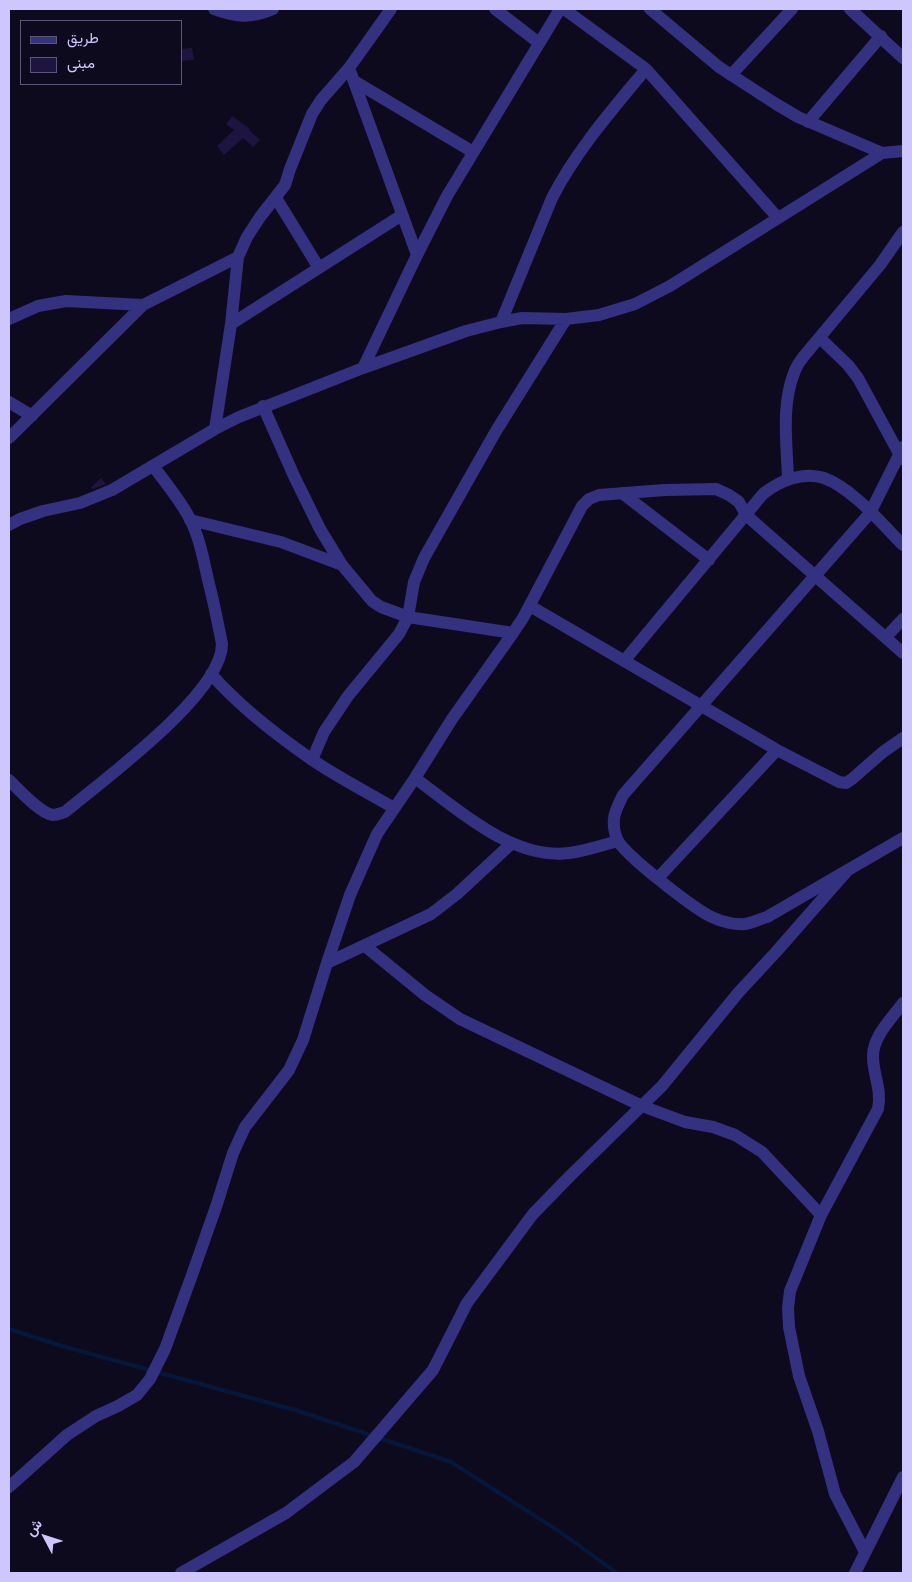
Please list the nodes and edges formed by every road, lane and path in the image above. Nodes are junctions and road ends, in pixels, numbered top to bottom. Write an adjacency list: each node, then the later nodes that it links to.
1 (214, 9): 2 (street)
2 (273, 9)
3 (391, 9): 13 (street)
4 (496, 9): 11 (street)
5 (560, 9): 11 (street)
6 (564, 9): 14 (street)
7 (650, 9): 15 (street)
8 (792, 9): 15 (street)
9 (850, 9): 10 (street)
10 (881, 36): 12 (street); 17 (street)
11 (539, 43): 19 (street)
12 (900, 49)
13 (349, 68): 16 (street); 21 (street)
14 (646, 69): 23 (street); 31 (street)
15 (731, 75): 17 (street)
16 (354, 82): 19 (street); 22 (street)
17 (808, 122): 20 (street)
18 (903, 151): 20 (street)
19 (473, 152): 25 (street)
20 (882, 153): 23 (street)
21 (276, 198): 26 (street); 27 (street)
22 (402, 215): 25 (street); 27 (street)
23 (778, 218): 30 (street)
24 (903, 232): 33 (street)
25 (417, 255): 34 (street)
26 (238, 256): 28 (street); 32 (street)
27 (319, 268): 32 (street)
28 (143, 305): 29 (street); 37 (street)
29 (9, 319)
30 (566, 319): 31 (street); 53 (street)
31 (501, 322): 34 (street)
32 (231, 324): 38 (street)
33 (820, 338): 40 (street); 42 (street)
34 (363, 368): 36 (street)
35 (9, 402): 37 (street)
36 (263, 406): 38 (street); 50 (street)
37 (32, 416): 39 (street)
38 (215, 429): 41 (street)
39 (9, 438)
40 (902, 454): 44 (street)
41 (154, 466): 46 (street); 47 (street)
42 (788, 479): 44 (street); 45 (street)
43 (622, 493): 45 (street); 49 (street); 52 (street)
44 (870, 513): 48 (street); 51 (street)
45 (746, 515): 49 (street); 51 (street)
46 (190, 520): 50 (street); 59 (street)
47 (9, 526)
48 (903, 545)
49 (708, 560): 58 (street)
50 (342, 565): 53 (street)
51 (815, 576): 56 (street); 60 (street)
52 (530, 606): 55 (street); 58 (street)
53 (408, 617): 55 (street); 63 (street)
54 (903, 618): 56 (street)
55 (513, 633): 64 (street)
56 (886, 637): 57 (street)
57 (903, 653)
58 (624, 661): 60 (street)
59 (211, 674): 63 (street); 65 (street)
60 (701, 704): 62 (street); 68 (street)
61 (903, 738): 62 (street)
62 (777, 750): 71 (street)
63 (312, 760): 66 (street)
64 (415, 778): 66 (street); 69 (street)
65 (9, 780)
66 (394, 808): 73 (street)
67 (903, 838): 70 (street)
68 (618, 841): 69 (street); 71 (street)
69 (512, 843): 72 (street)
70 (847, 871): 71 (street); 75 (street)
71 (658, 878)
72 (364, 946): 73 (street); 75 (street)
73 (327, 964): 78 (street)
74 (903, 1002): 76 (street)
75 (642, 1106): 76 (street); 80 (street)
76 (821, 1215): 79 (street)
77 (903, 1477): 79 (street)
78 (9, 1487)
79 (866, 1552): 81 (street)
80 (181, 1573)
81 (855, 1573)

